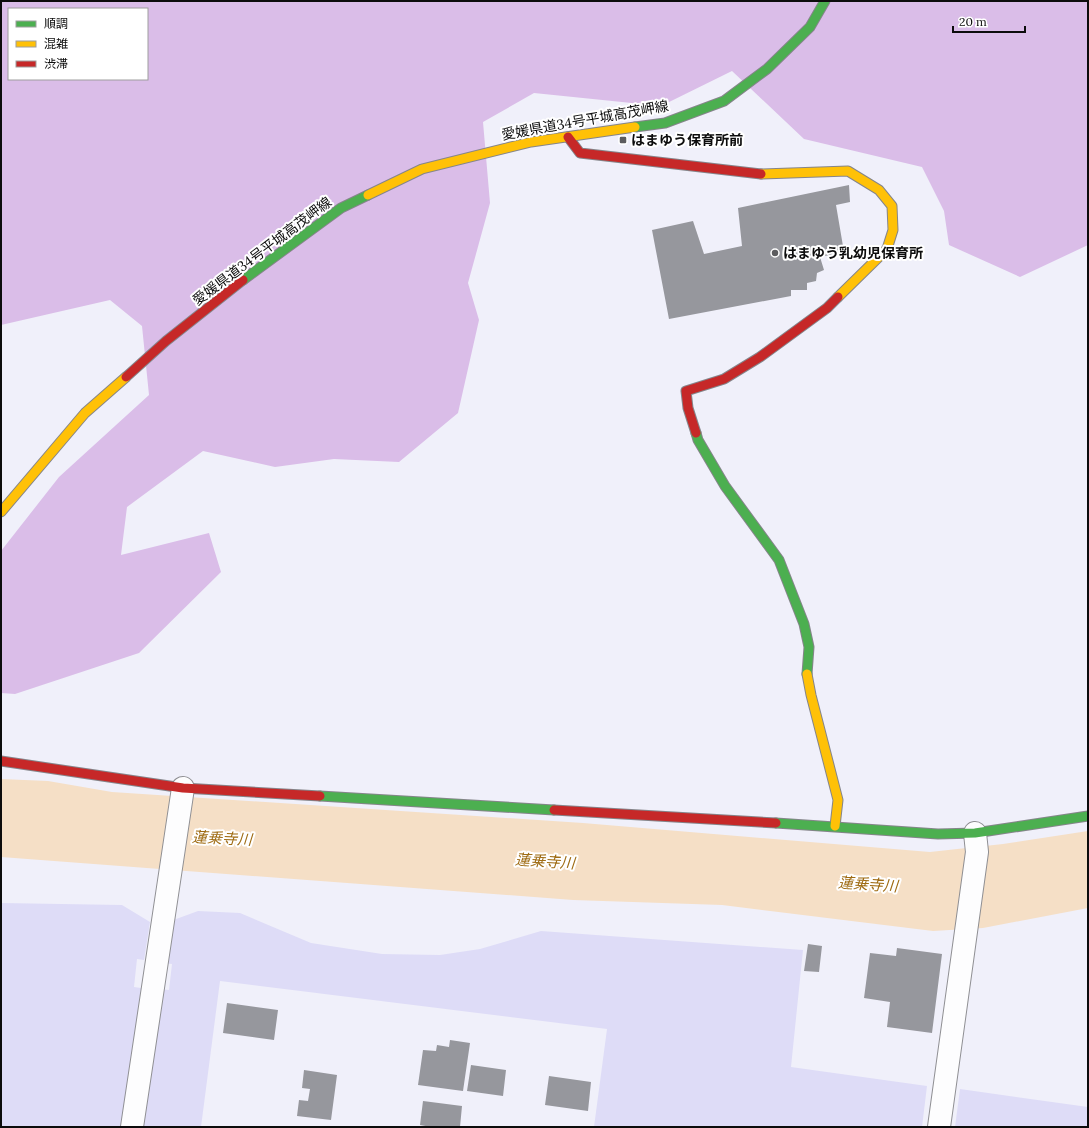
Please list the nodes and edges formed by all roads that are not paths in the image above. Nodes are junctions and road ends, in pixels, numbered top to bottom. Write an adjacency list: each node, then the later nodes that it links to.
1 (825, 1): 2 (street, 愛媛県道34号平城高茂岬線)
2 (568, 137): 3 (street, 愛媛県道34号平城高茂岬線); 7 (street)
3 (1, 512)
4 (1, 761): 5 (street)
5 (182, 795): 7 (street); 9 (street)
6 (1088, 816): 8 (street)
7 (835, 826): 8 (street)
8 (976, 842): 10 (street)
9 (132, 1127)
10 (939, 1127)

